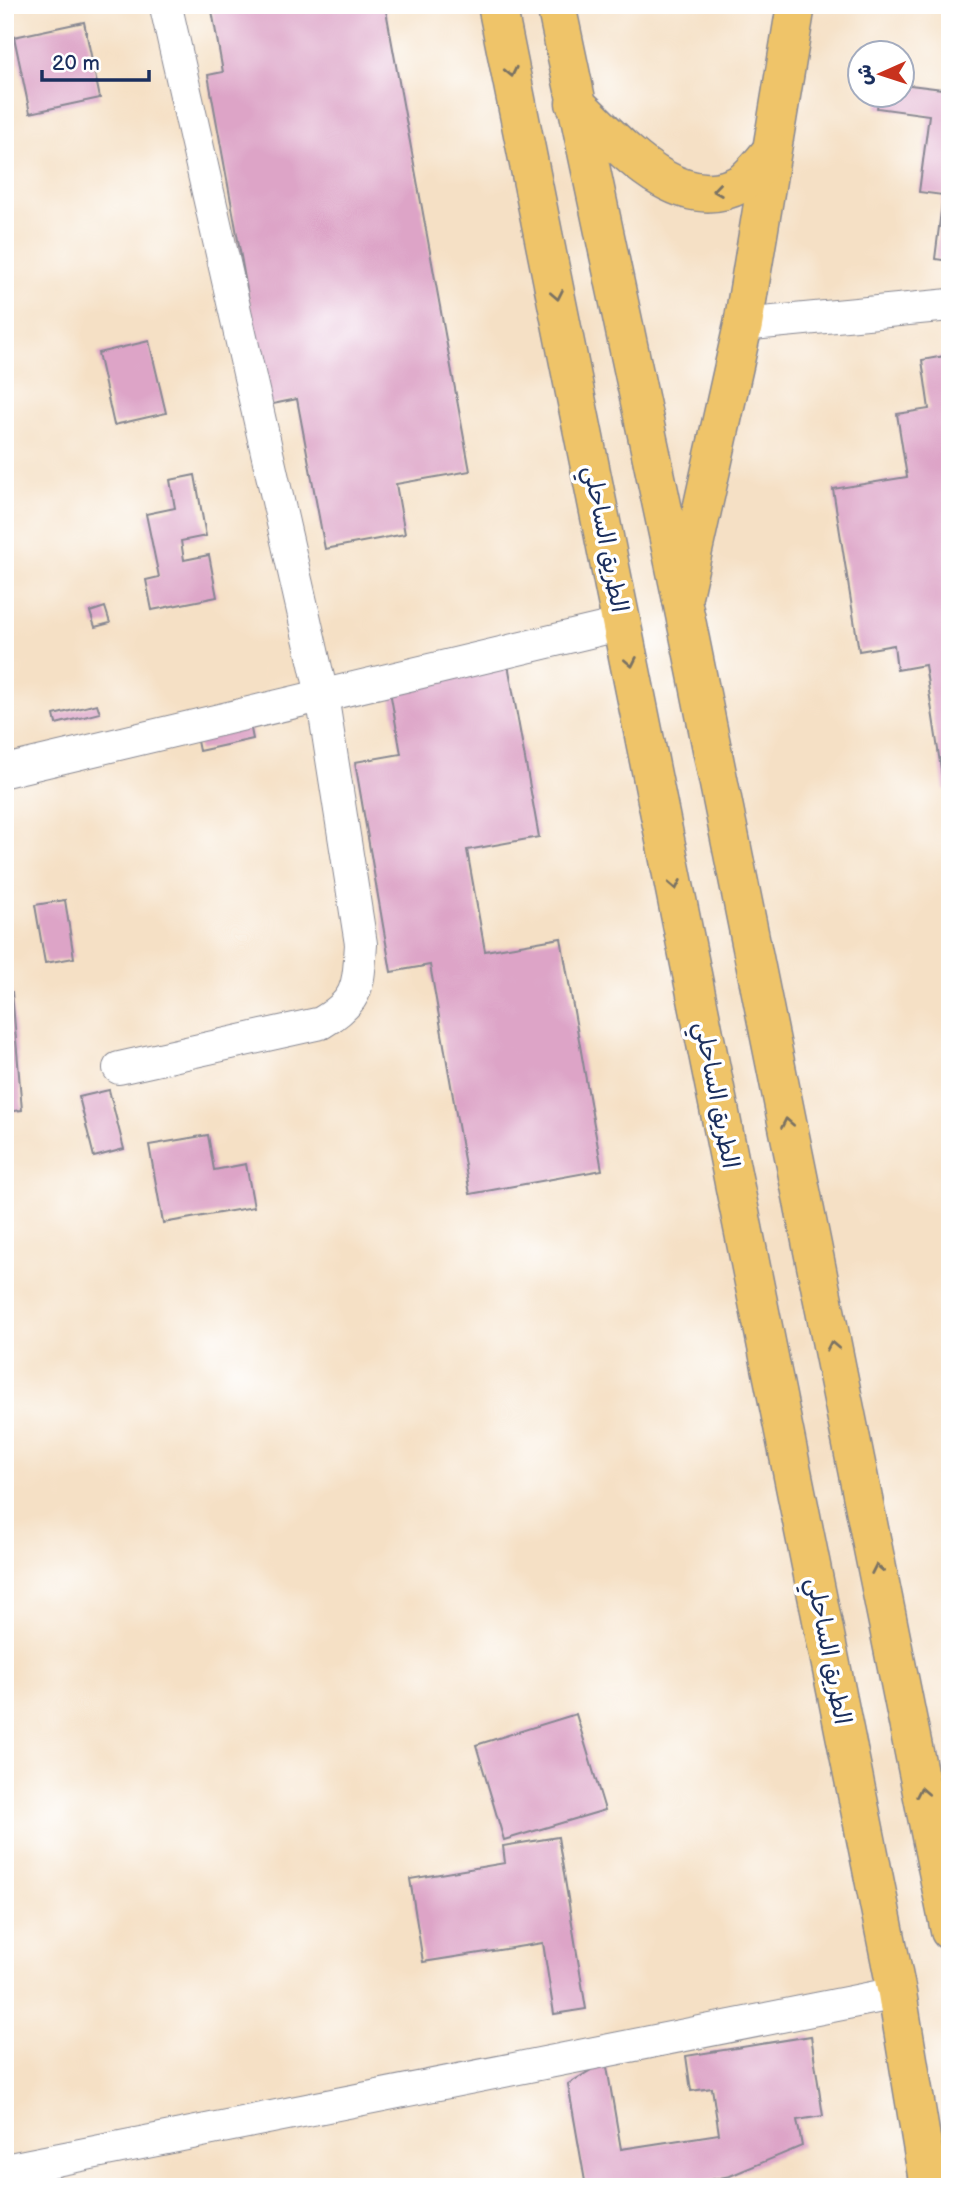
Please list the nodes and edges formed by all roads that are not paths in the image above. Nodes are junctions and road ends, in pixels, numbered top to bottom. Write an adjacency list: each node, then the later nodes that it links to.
1 (497, 5): 10 (main road, الطريق الساحلي, one-way to 10)
2 (556, 5): 5 (main road)
3 (796, 5): 6 (main road)
4 (166, 7): 11 (street)
5 (575, 103): 6 (main road, one-way to 5); 9 (main road)
6 (771, 152): 8 (main road)
7 (950, 305): 8 (street)
8 (743, 325): 9 (main road)
9 (682, 600): 14 (main road, one-way to 9)
10 (623, 624): 11 (street); 15 (main road, الطريق الساحلي, one-way to 15)
11 (322, 695): 12 (street); 13 (street)
12 (5, 771)
13 (119, 1068)
14 (950, 1931)
15 (897, 1993): 16 (street); 17 (main road, الطريق الساحلي)
16 (5, 2170)
17 (929, 2187)

